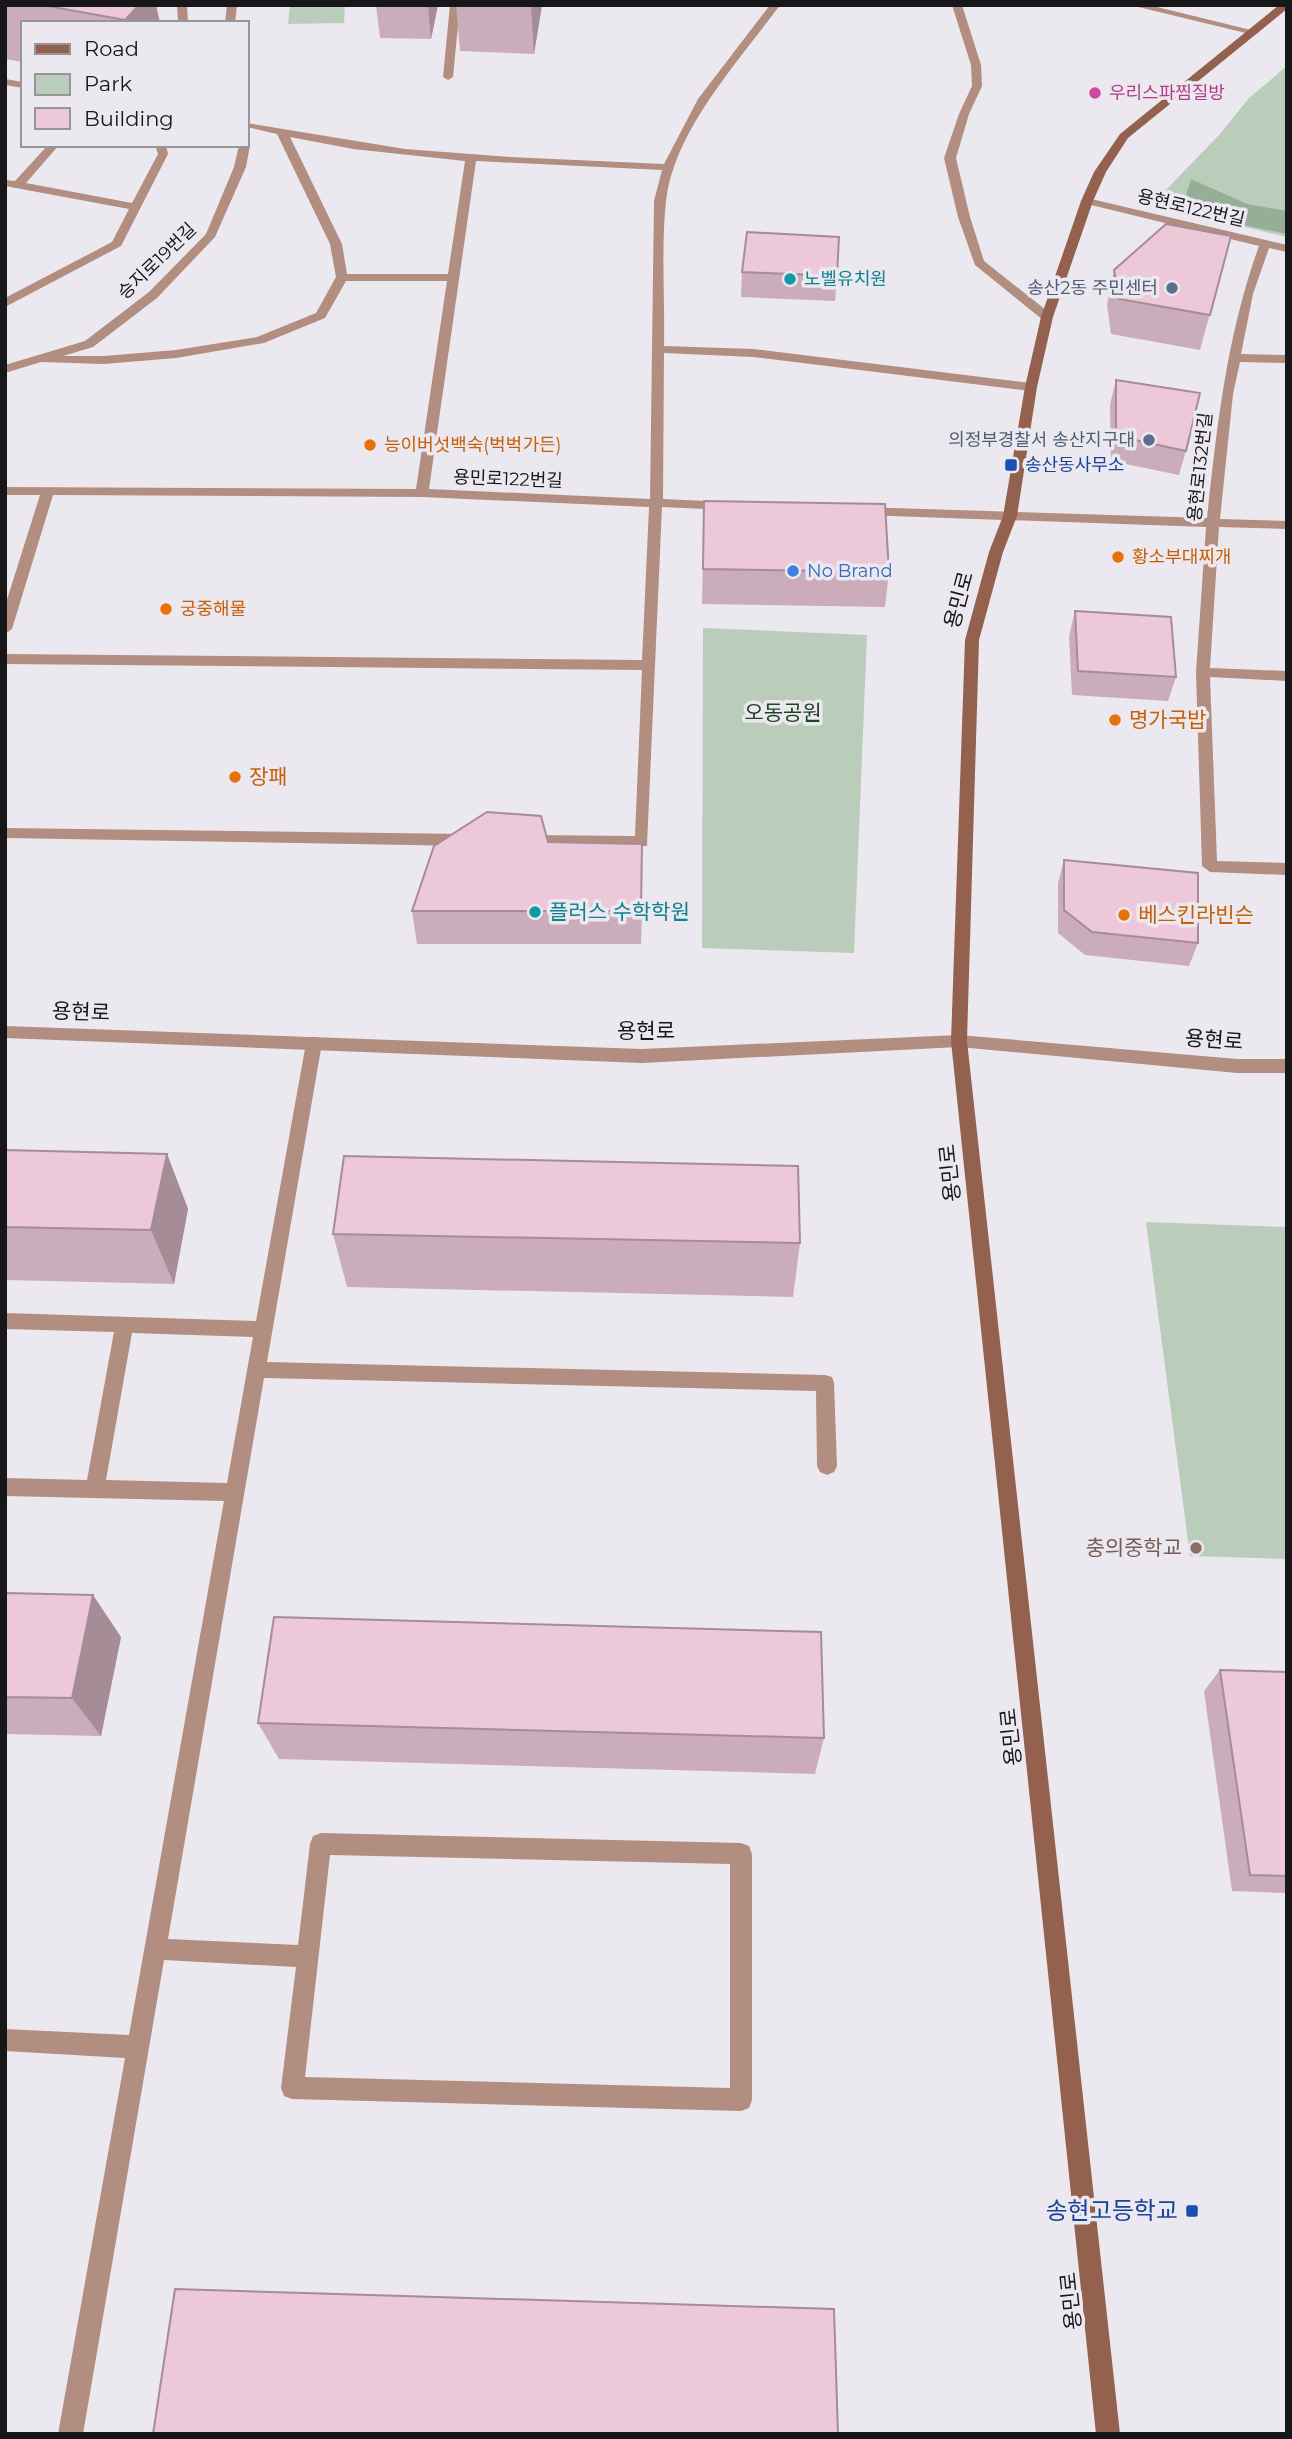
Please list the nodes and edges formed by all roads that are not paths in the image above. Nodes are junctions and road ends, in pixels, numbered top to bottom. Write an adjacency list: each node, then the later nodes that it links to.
1 (455, 5): 7 (street)
2 (775, 5): 14 (street)
3 (957, 5): 23 (street)
4 (1135, 5): 6 (street)
5 (1286, 5): 6 (main road, 용민로)
6 (1254, 32): 16 (main road, 용민로)
7 (448, 77)
8 (248, 119): 9 (street)
9 (282, 133): 13 (street); 20 (street)
10 (52, 147): 15 (street)
11 (161, 147): 17 (street)
12 (245, 147): 26 (street, 승지로19번길)
13 (471, 157): 14 (street); 21 (street)
14 (668, 167): 24 (street)
15 (11, 184): 17 (street)
16 (1087, 201): 18 (street, 용현로122번길); 23 (main road, 용민로)
17 (136, 207): 22 (street)
18 (1265, 244): 19 (street, 용현로122번길); 25 (street, 용현로132번길)
19 (1287, 249)
20 (342, 277): 21 (street); 26 (street)
21 (454, 278): 32 (street)
22 (5, 303)
23 (1047, 317): 29 (main road, 용민로)
24 (658, 349): 29 (street); 33 (street)
25 (1234, 358): 27 (street); 37 (street, 용현로132번길)
26 (42, 359): 28 (street, 승지로19번길)
27 (1287, 359)
28 (5, 369)
29 (1031, 387): 36 (main road, 용민로)
30 (5, 491): 31 (street, 용민로122번길)
31 (48, 492): 32 (street, 용민로122번길); 39 (street)
32 (422, 493): 33 (street, 용민로122번길)
33 (656, 503): 34 (street, 용민로122번길); 41 (street)
34 (738, 506)
35 (847, 510): 36 (street)
36 (1010, 516): 37 (street); 49 (main road, 용민로)
37 (1213, 524): 38 (street); 42 (street, 용현로132번길)
38 (1287, 525)
39 (5, 629)
40 (5, 659): 41 (street)
41 (649, 665): 46 (street)
42 (1203, 672): 43 (street); 47 (street, 용현로132번길)
43 (1287, 676)
44 (5, 833): 45 (street)
45 (476, 840)
46 (518, 841)
47 (1287, 869)
48 (5, 1032): 50 (street, 용현로)
49 (959, 1041): 50 (street, 용현로); 51 (street, 용현로); 65 (main road, 용민로)
50 (314, 1043): 54 (street)
51 (1287, 1066)
52 (5, 1321): 53 (street)
53 (125, 1323): 54 (street); 58 (street)
54 (264, 1329): 55 (street)
55 (257, 1370): 56 (street); 59 (street)
56 (827, 1466)
57 (5, 1487): 58 (street)
58 (95, 1489): 59 (street)
59 (235, 1492): 60 (street)
60 (156, 1949): 61 (street); 63 (street)
61 (308, 1956): 61 (street)
62 (5, 2039): 63 (street)
63 (138, 2047): 64 (street)
64 (70, 2434)
65 (1108, 2434)

